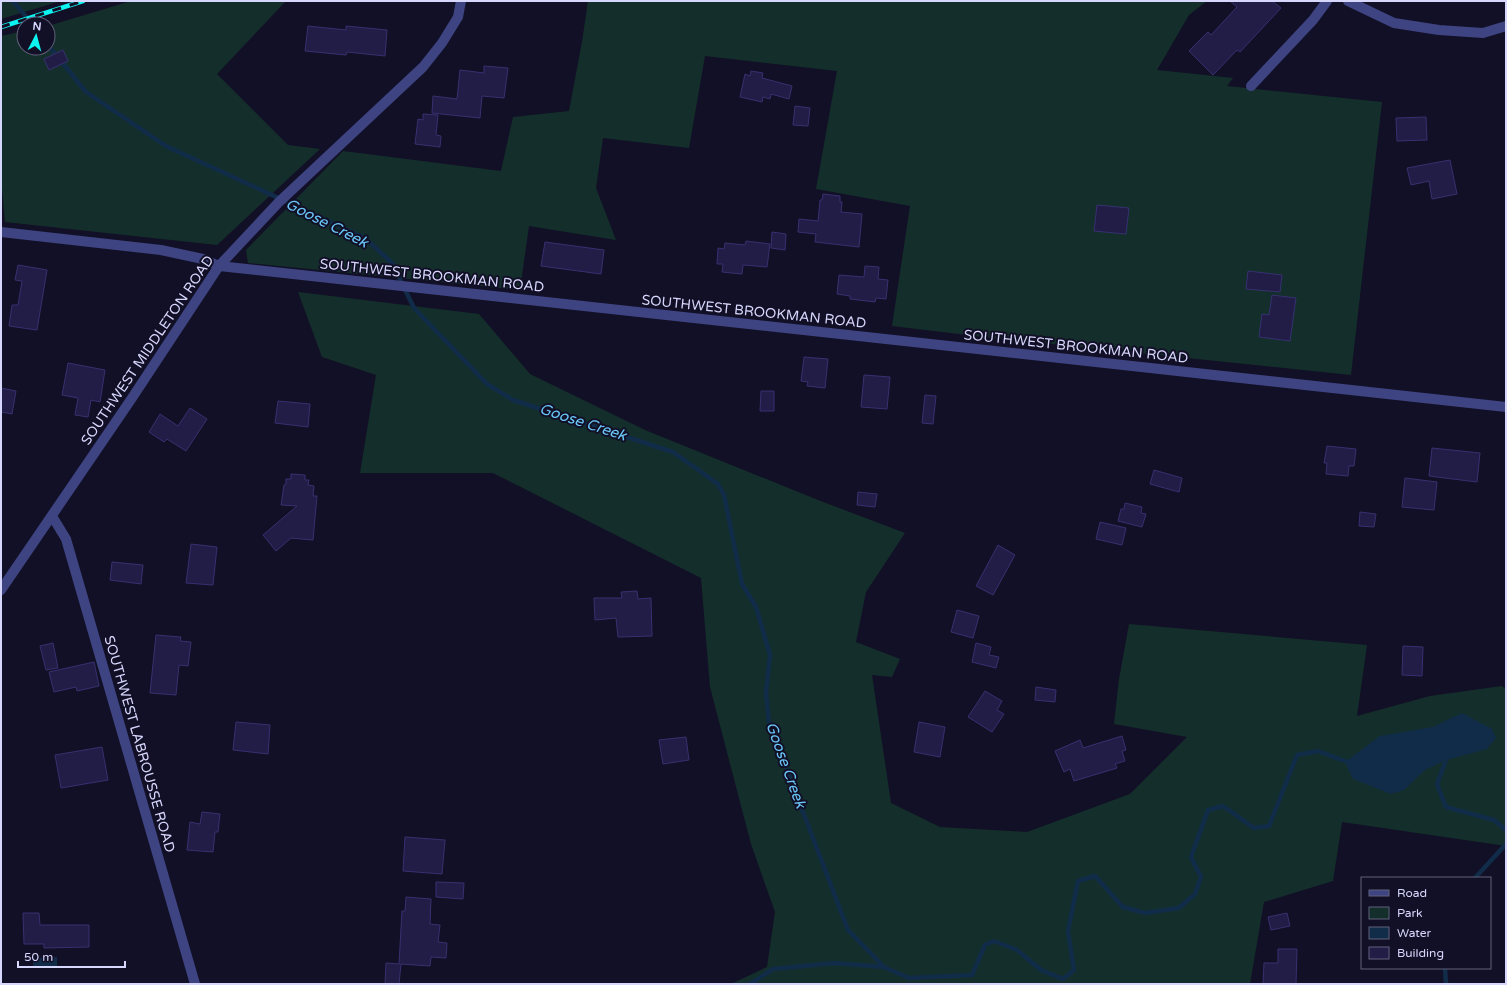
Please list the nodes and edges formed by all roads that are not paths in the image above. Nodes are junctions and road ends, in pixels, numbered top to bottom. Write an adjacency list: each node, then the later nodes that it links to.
1 (461, 1): 7 (street, SOUTHWEST MIDDLETON ROAD)
2 (1327, 1): 5 (street)
3 (1348, 1): 4 (street)
4 (1506, 26)
5 (1252, 86)
6 (1, 232): 7 (street, SOUTHWEST BROOKMAN ROAD)
7 (219, 266): 8 (street, SOUTHWEST BROOKMAN ROAD); 9 (street, SOUTHWEST MIDDLETON ROAD)
8 (1506, 407)
9 (52, 516): 10 (street, SOUTHWEST MIDDLETON ROAD); 11 (street, SOUTHWEST LABROUSSE ROAD)
10 (1, 590)
11 (195, 984)

